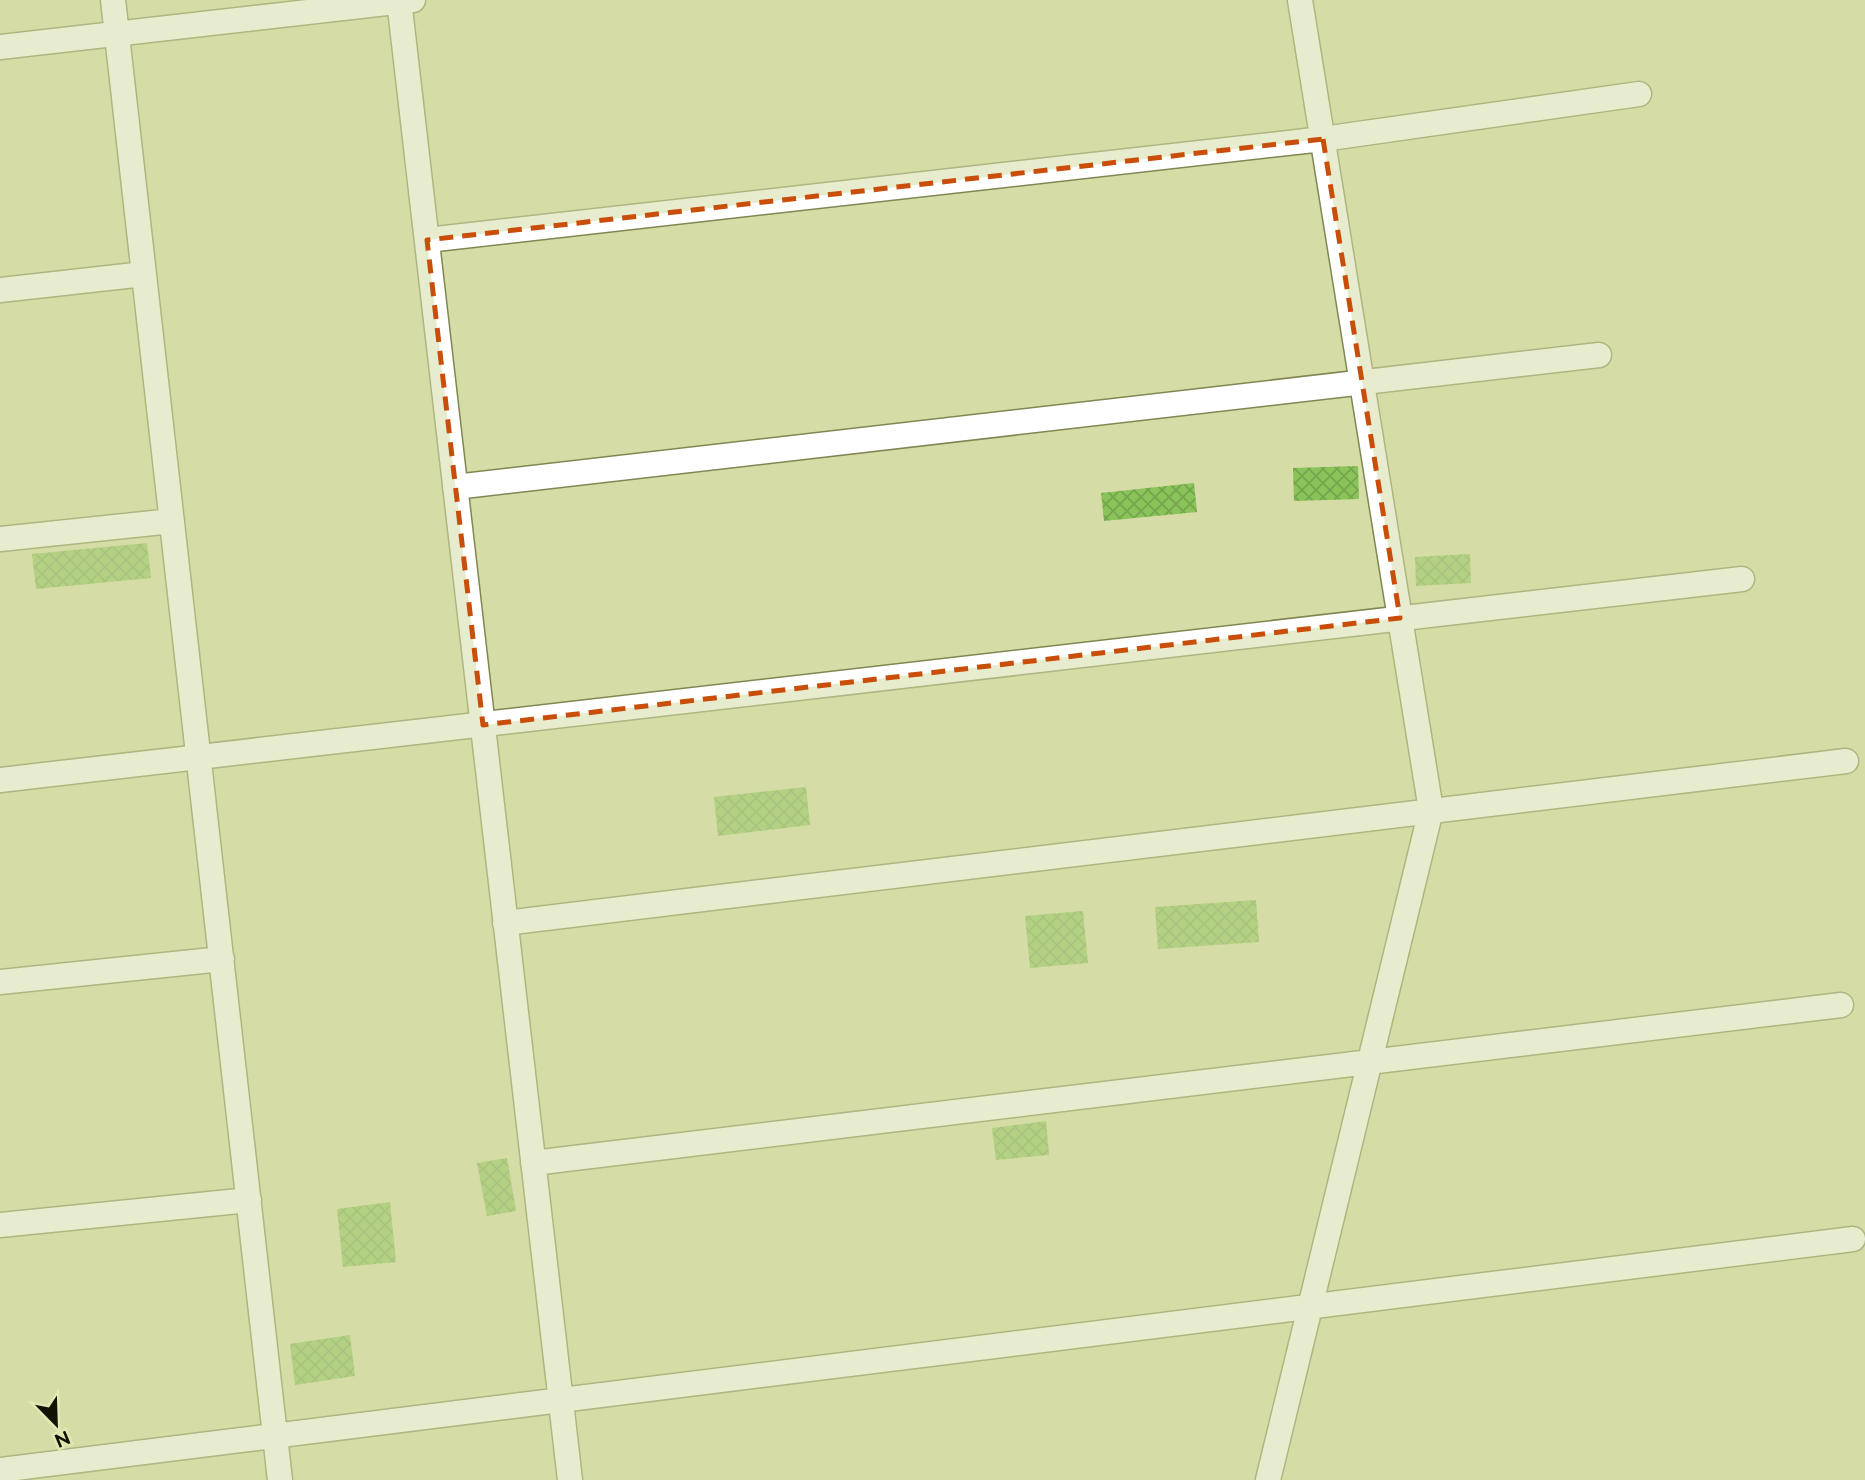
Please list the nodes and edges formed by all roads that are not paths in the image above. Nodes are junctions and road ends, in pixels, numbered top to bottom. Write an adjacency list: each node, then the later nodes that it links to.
1 (113, 0): 4 (street)
2 (1300, 0): 7 (street)
3 (404, 1): 4 (street); 8 (street)
4 (117, 34): 5 (street); 9 (street)
5 (0, 47)
6 (1639, 94): 7 (street)
7 (1323, 139): 8 (street); 12 (street)
8 (427, 240): 13 (street)
9 (144, 274): 10 (street); 14 (street)
10 (0, 290)
11 (1599, 355): 12 (street)
12 (1362, 383): 13 (street); 17 (street)
13 (455, 487): 18 (street)
14 (172, 522): 15 (street); 19 (street)
15 (0, 540)
16 (1742, 579): 17 (street)
17 (1400, 618): 18 (street); 22 (street)
18 (483, 725): 19 (street); 23 (street)
19 (199, 757): 21 (street); 24 (street)
20 (1846, 761): 22 (street)
21 (0, 780)
22 (1431, 810): 23 (street); 27 (street)
23 (505, 923): 28 (street)
24 (222, 959): 25 (street); 29 (street)
25 (0, 982)
26 (1840, 1005): 27 (street)
27 (1371, 1062): 28 (street); 32 (street)
28 (533, 1163): 33 (street)
29 (249, 1200): 30 (street); 34 (street)
30 (0, 1225)
31 (1853, 1239): 32 (street)
32 (1309, 1307): 33 (street); 38 (street)
33 (561, 1400): 34 (street); 37 (street)
34 (275, 1436): 35 (street); 36 (street)
35 (0, 1470)
36 (280, 1480)
37 (570, 1480)
38 (1268, 1480)

